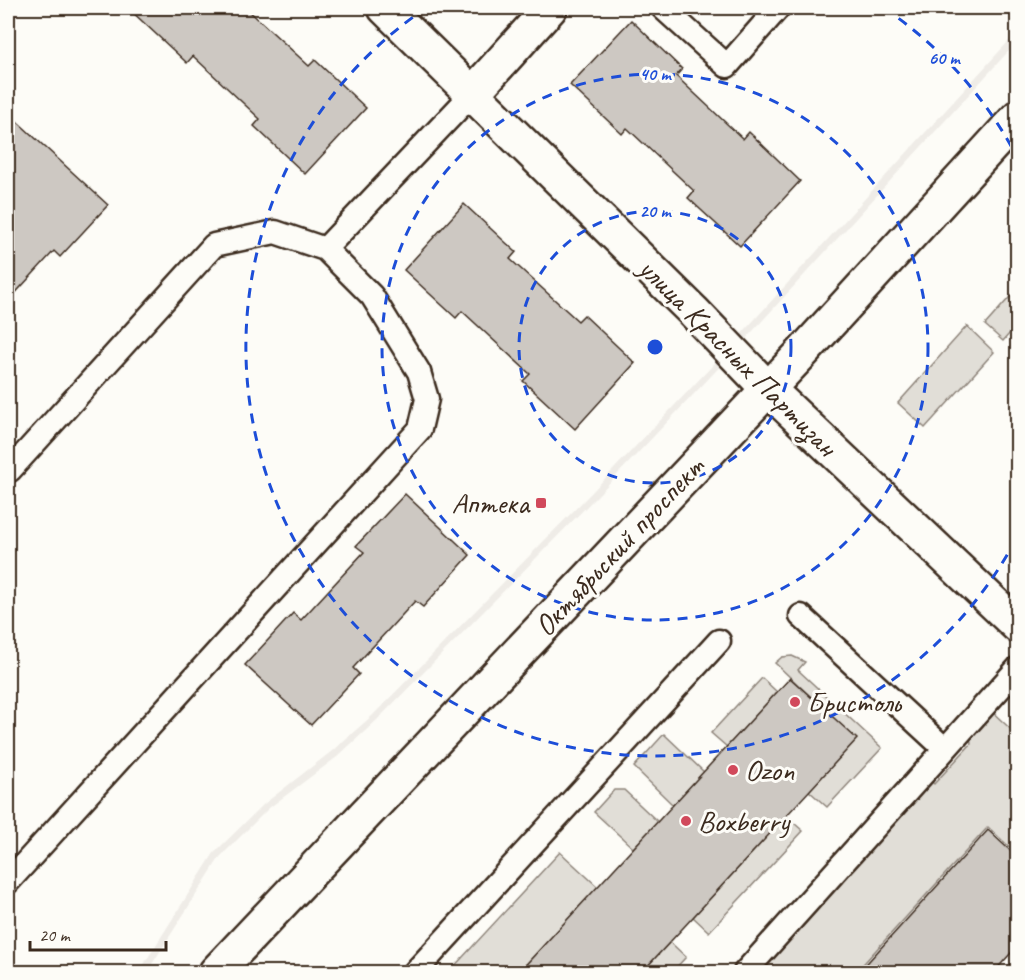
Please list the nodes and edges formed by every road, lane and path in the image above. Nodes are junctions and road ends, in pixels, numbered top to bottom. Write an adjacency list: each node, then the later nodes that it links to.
1 (384, 8): 5 (main road, улица Красных Партизан)
2 (550, 8): 5 (main road)
3 (663, 8): 4 (lane)
4 (778, 8)
5 (473, 93): 7 (lane); 8 (main road, улица Красных Партизан)
6 (1017, 117): 8 (main road, Октябрьский проспект)
7 (325, 249): 9 (lane); 15 (lane)
8 (768, 389): 11 (main road, улица Красных Партизан); 16 (main road, Октябрьский проспект)
9 (8, 470)
10 (801, 616): 14 (lane)
11 (1017, 626)
12 (718, 641): 17 (lane)
13 (1017, 668): 14 (lane)
14 (945, 749): 18 (lane)
15 (8, 882)
16 (216, 972)
17 (415, 972)
18 (745, 972)

